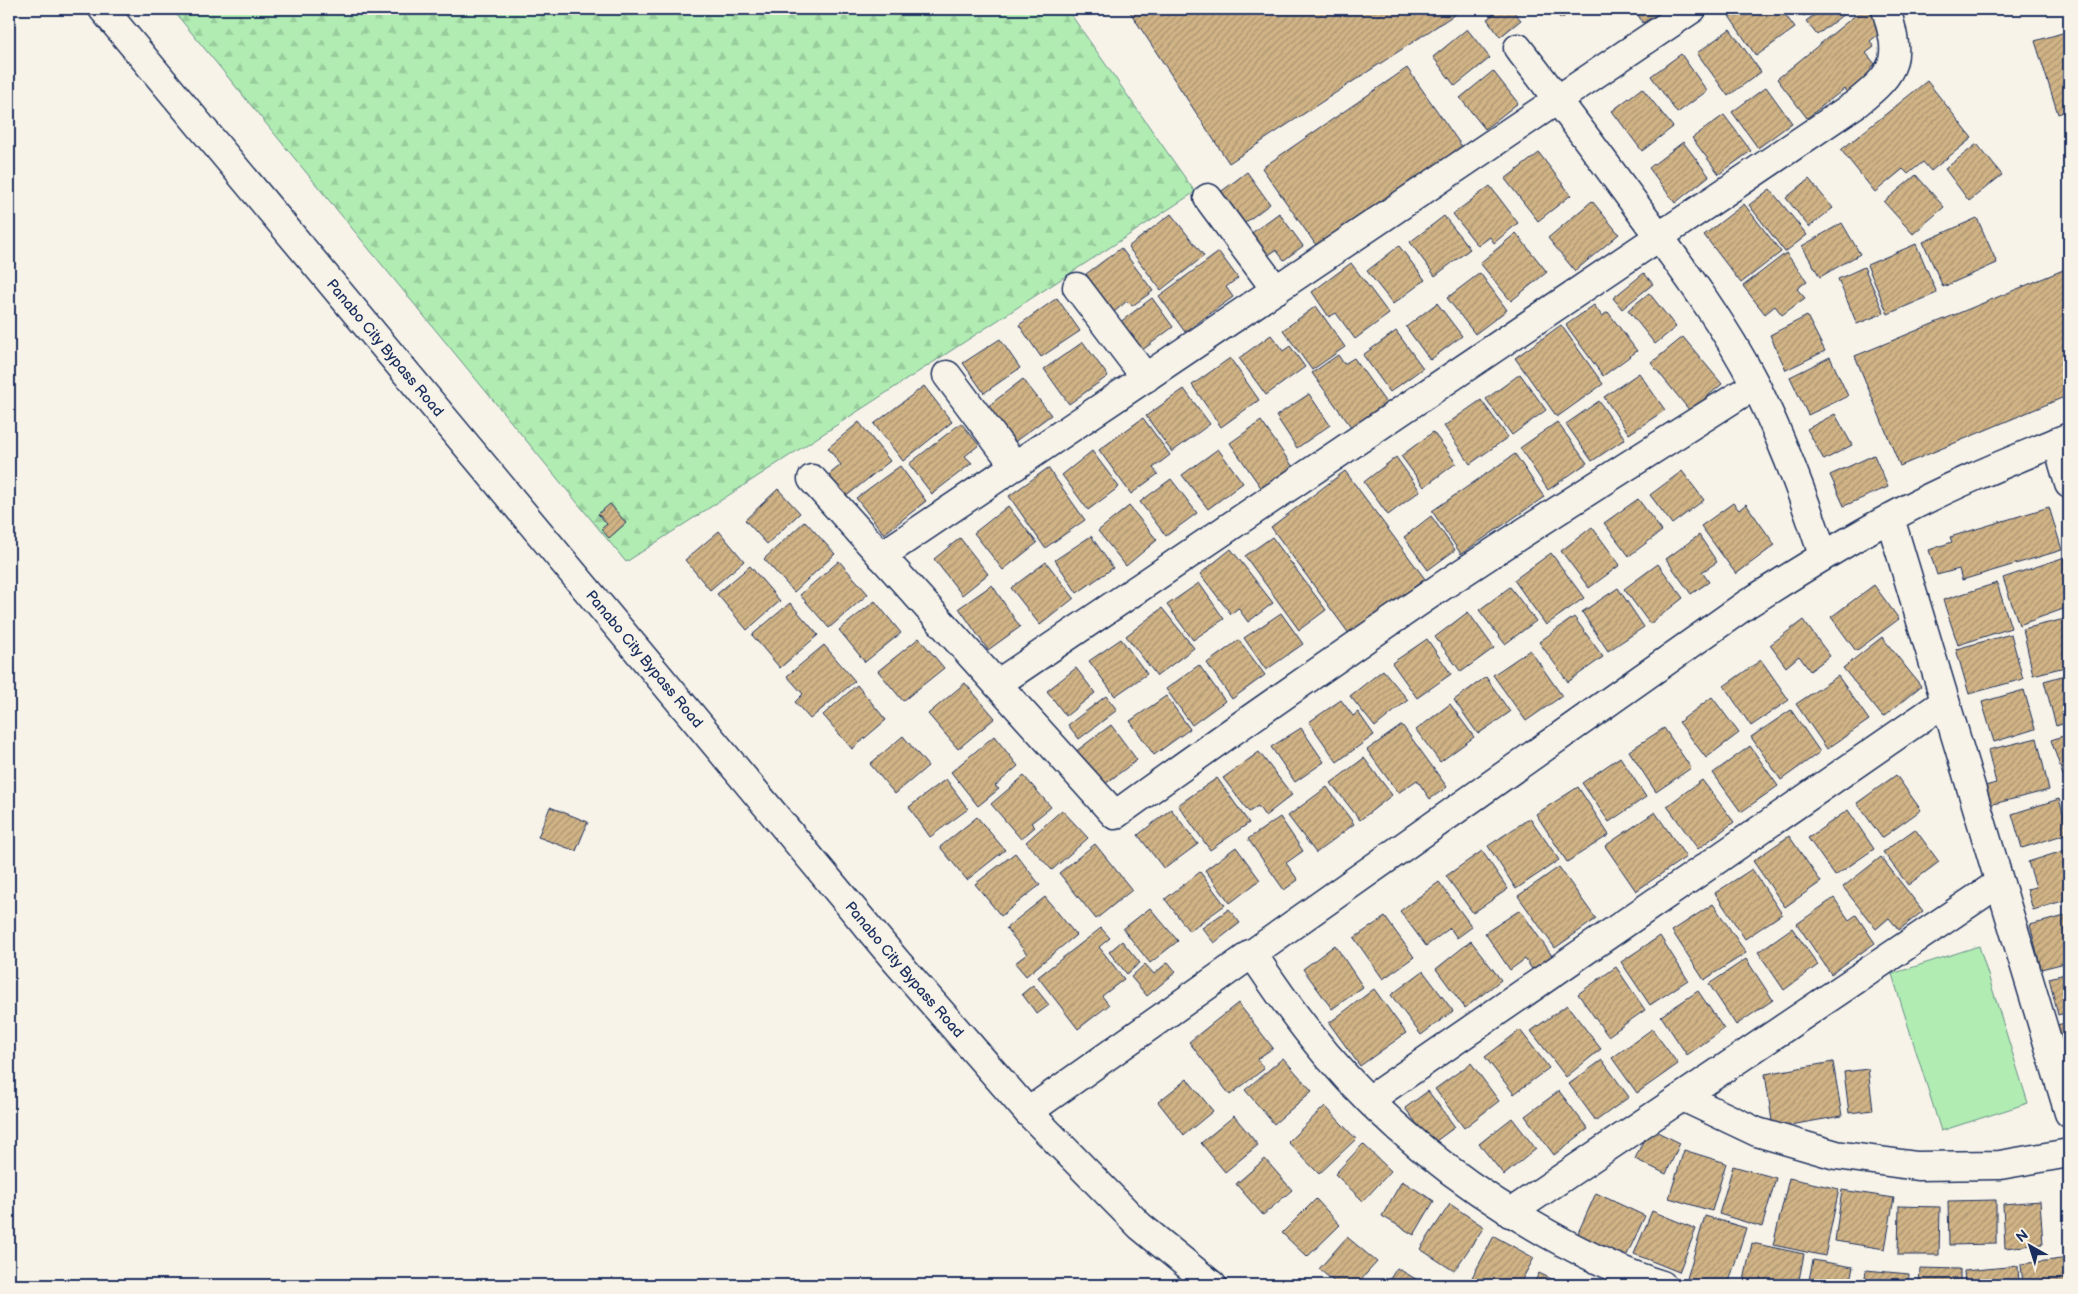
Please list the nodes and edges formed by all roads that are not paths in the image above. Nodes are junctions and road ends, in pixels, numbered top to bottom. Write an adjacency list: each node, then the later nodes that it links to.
1 (103, 9): 26 (street, Panabo City Bypass Road)
2 (1692, 9): 5 (street)
3 (1886, 9): 7 (street)
4 (1518, 48): 5 (street)
5 (1558, 99): 7 (street); 9 (street)
6 (1208, 198): 9 (street)
7 (1660, 238): 12 (street); 20 (street)
8 (1077, 287): 11 (street)
9 (1276, 290): 11 (street)
10 (947, 374): 14 (street)
11 (1146, 378): 14 (street)
12 (1755, 385): 18 (street); 20 (street)
13 (2063, 440): 16 (street); 17 (street)
14 (1015, 466): 19 (street)
15 (812, 479): 19 (street)
16 (2069, 484)
17 (1890, 518): 18 (street); 21 (street)
18 (1823, 555): 23 (street)
19 (881, 556): 20 (street)
20 (997, 684)
21 (1945, 702): 22 (street); 25 (street)
22 (1999, 883): 24 (street); 27 (street)
23 (1252, 953): 25 (street); 26 (street)
24 (1683, 1096): 28 (street); 29 (street)
25 (1369, 1100): 29 (street)
26 (1028, 1112): 30 (street, Panabo City Bypass Road)
27 (2069, 1113)
28 (2069, 1153)
29 (1510, 1213): 31 (street)
30 (1212, 1285)
31 (1662, 1285)

